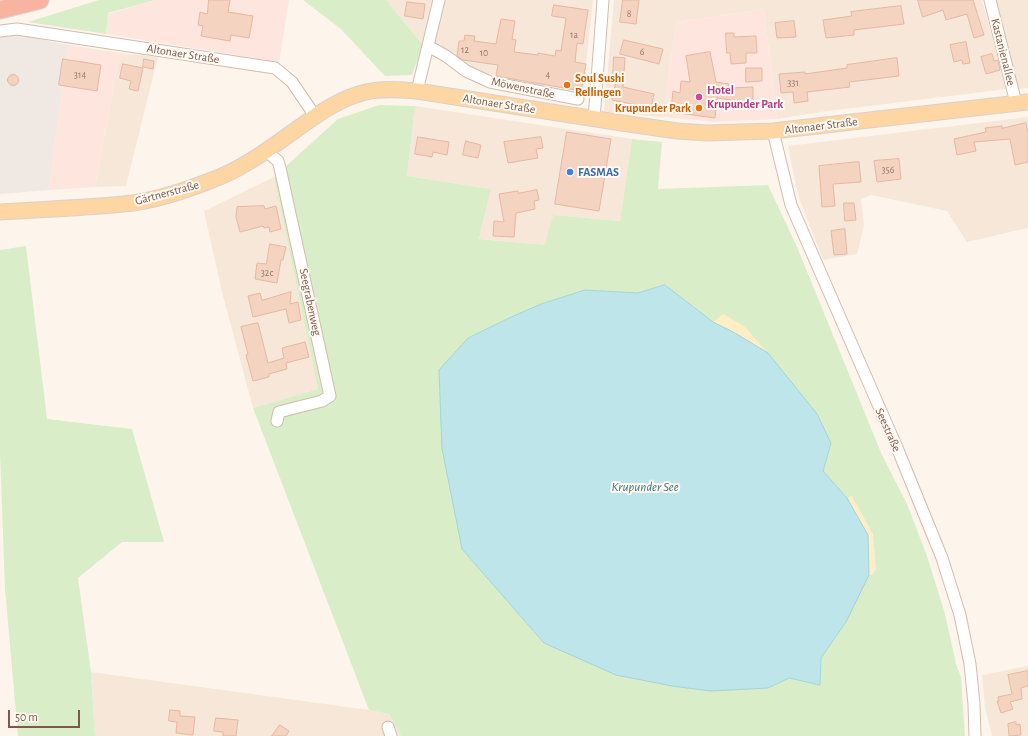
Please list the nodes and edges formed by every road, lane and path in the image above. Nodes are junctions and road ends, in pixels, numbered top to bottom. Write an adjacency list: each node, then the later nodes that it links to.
1 (40, 0): 5 (highway)
2 (439, 0): 7 (street)
3 (603, 0): 12 (street)
4 (990, 0): 10 (street, Kastanienallee)
5 (0, 10)
6 (0, 31): 11 (street, Altonaer Straße)
7 (428, 46): 8 (street); 9 (street, Möwenstraße)
8 (417, 91): 11 (main road, Altonaer Straße); 12 (main road, Altonaer Straße)
9 (578, 99)
10 (1022, 103): 13 (main road, Altonaer Straße)
11 (315, 116): 14 (main road, Gärtnerstraße)
12 (594, 119): 13 (main road, Altonaer Straße)
13 (773, 131): 17 (street, Seestraße)
14 (266, 151): 15 (main road, Gärtnerstraße); 16 (street, Seegrabenweg)
15 (0, 212)
16 (276, 421)
17 (975, 736)

